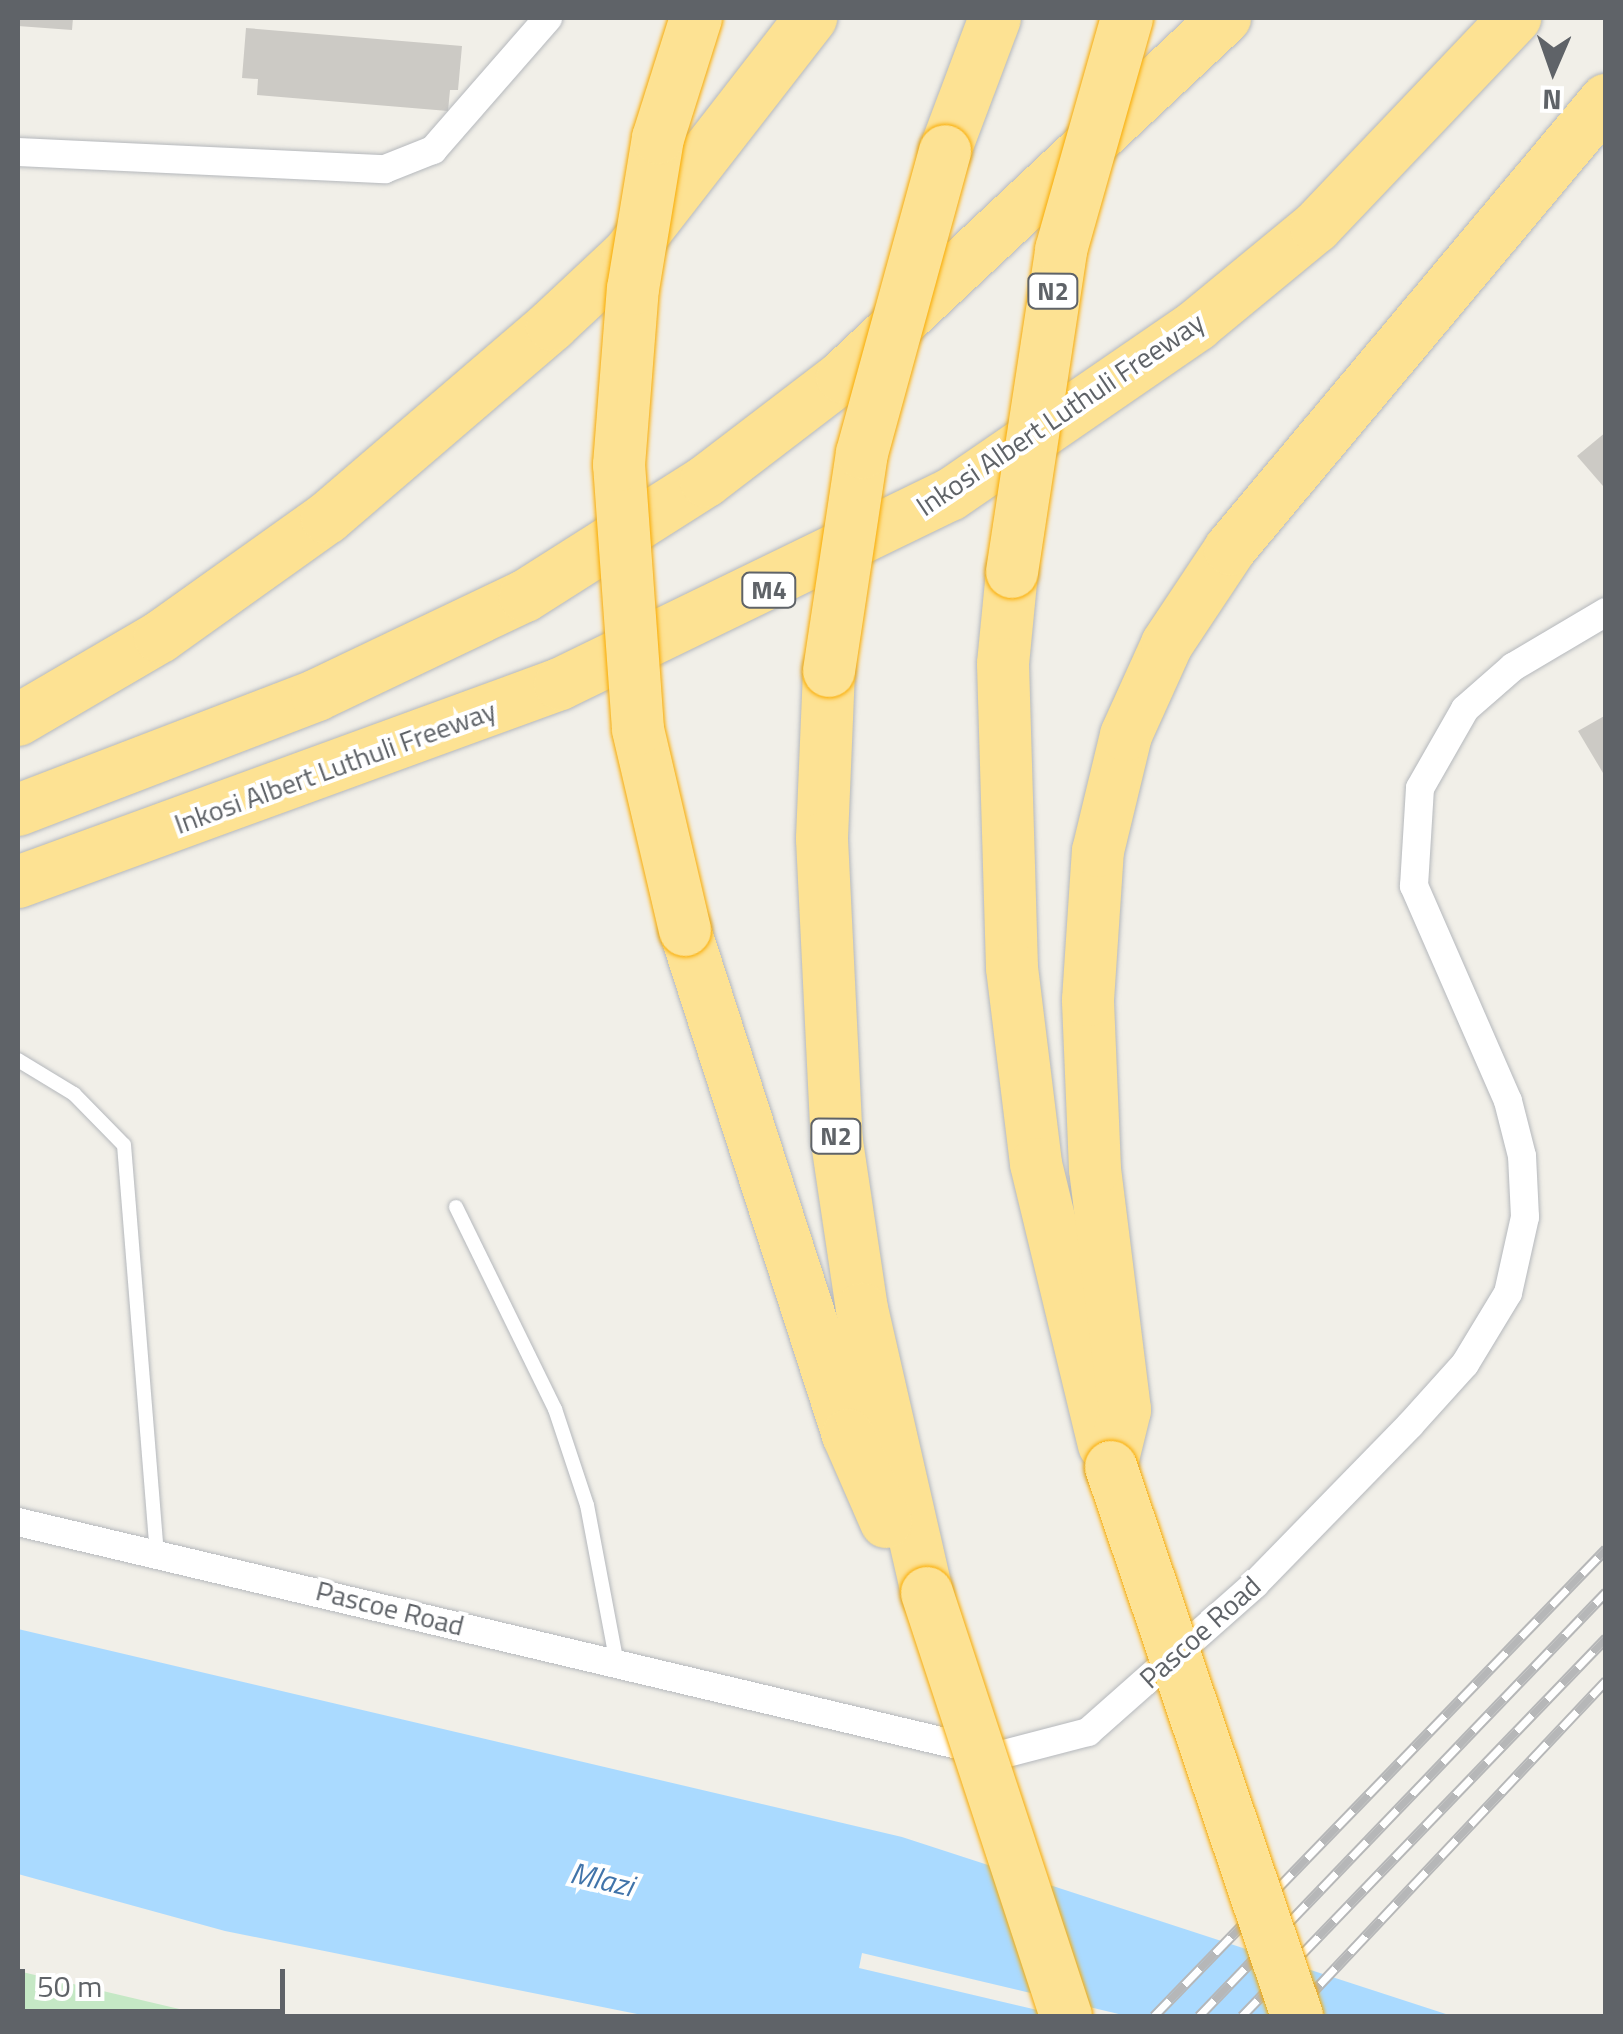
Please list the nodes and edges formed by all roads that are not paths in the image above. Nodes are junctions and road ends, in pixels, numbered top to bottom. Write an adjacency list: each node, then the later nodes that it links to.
1 (548, 18): 11 (street)
2 (696, 18): 21 (highway, bridge)
3 (811, 18): 13 (highway)
4 (995, 18): 21 (highway, N2, bridge)
5 (1127, 18): 18 (highway, N2, bridge)
6 (1225, 18): 14 (highway)
7 (1515, 18): 10 (highway, Inkosi Albert Luthuli Freeway / M4)
8 (1556, 18): 10 (highway)
9 (1606, 100): 18 (highway)
10 (1423, 124): 15 (highway, Inkosi Albert Luthuli Freeway / M4)
11 (18, 152)
12 (1606, 612): 22 (street, Pascoe Road)
13 (18, 720)
14 (18, 810)
15 (18, 882)
16 (18, 1060): 20 (lane)
17 (456, 1207): 22 (lane)
18 (1111, 1468): 24 (highway, N2, bridge)
19 (18, 1522): 20 (street, Pascoe Road)
20 (157, 1552): 22 (street, Pascoe Road)
21 (927, 1593): 23 (highway, N2, bridge)
22 (618, 1664)
23 (1066, 2016)
24 (1298, 2016)

